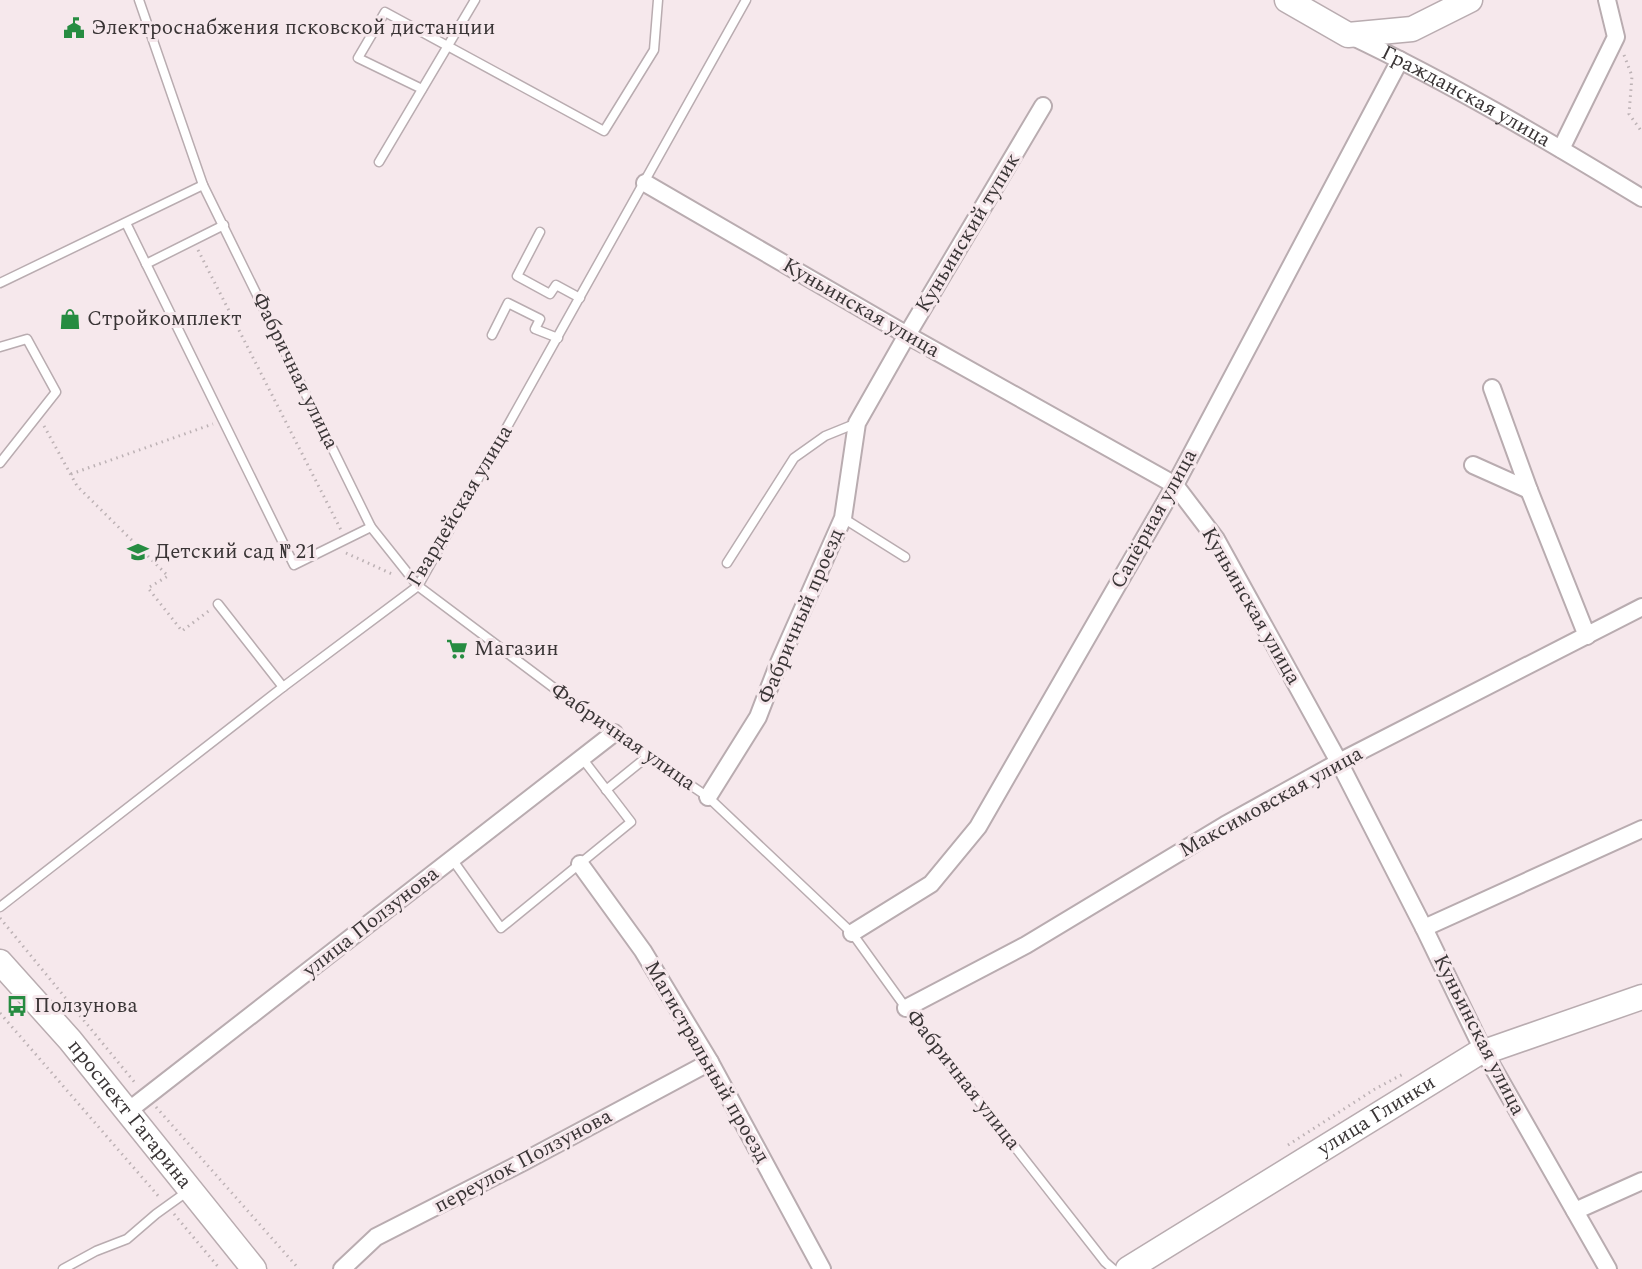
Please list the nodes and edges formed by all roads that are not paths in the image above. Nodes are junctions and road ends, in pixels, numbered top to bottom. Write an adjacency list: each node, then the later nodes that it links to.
1 (139, 0): 16 (lane, Фабричная улица)
2 (475, 0): 9 (lane)
3 (658, 0): 9 (lane)
4 (746, 0): 15 (lane, Гвардейская улица)
5 (1287, 0): 8 (street, Гражданская улица)
6 (1608, 0): 13 (street)
7 (1464, 1): 8 (street)
8 (1348, 35): 10 (street, Гражданская улица)
9 (447, 47): 11 (lane); 11 (lane)
10 (1400, 60): 13 (street, Гражданская улица); 32 (street, Сапёрная улица)
11 (422, 89): 14 (lane)
12 (1043, 106): 25 (street, Куньинский тупик)
13 (1562, 149): 17 (street, Гражданская улица)
14 (379, 162)
15 (645, 183): 23 (lane, Гвардейская улица); 25 (street, Куньинская улица)
16 (203, 185): 18 (lane); 19 (lane, Фабричная улица)
17 (1642, 198)
18 (126, 223): 21 (lane); 22 (lane)
19 (224, 225): 21 (lane); 35 (lane, Фабричная улица)
20 (540, 232): 23 (lane)
21 (146, 264): 35 (lane)
22 (0, 283)
23 (580, 298): 26 (lane, Гвардейская улица)
24 (492, 335): 26 (lane)
25 (907, 335): 29 (street, Куньинский тупик); 32 (street, Куньинская улица)
26 (558, 338): 38 (lane, Гвардейская улица)
27 (0, 347): 30 (lane)
28 (1492, 388): 33 (street)
29 (857, 423): 34 (street, Фабричный проезд); 37 (lane)
30 (0, 463)
31 (1473, 465): 33 (street)
32 (1175, 485): 46 (street, Куньинская улица); 54 (street, Сапёрная улица)
33 (1529, 490): 41 (street)
34 (843, 518): 36 (lane); 48 (street, Фабричный проезд)
35 (371, 527): 38 (lane, Фабричная улица)
36 (905, 557)
37 (727, 563)
38 (418, 586): 42 (lane, Гвардейская улица); 43 (lane, Фабричная улица)
39 (218, 604): 42 (lane)
40 (1642, 607): 41 (street, Максимовская улица)
41 (1587, 636): 46 (street, Максимовская улица)
42 (283, 687): 52 (lane, Гвардейская улица)
43 (614, 733): 44 (lane, Фабричная улица); 45 (street, улица Ползунова)
44 (648, 756): 47 (lane); 48 (lane, Фабричная улица)
45 (582, 758): 47 (lane); 50 (street, улица Ползунова)
46 (1339, 762): 53 (street, Куньинская улица); 57 (street, Максимовская улица)
47 (606, 790): 51 (lane)
48 (708, 797): 54 (lane, Фабричная улица)
49 (1642, 829): 53 (street)
50 (453, 859): 51 (lane); 60 (street, улица Ползунова)
51 (580, 864): 59 (street, Магистральный проезд)
52 (0, 907)
53 (1424, 928): 58 (street, Куньинская улица)
54 (852, 933): 57 (lane, Фабричная улица)
55 (0, 962): 60 (street, проспект Гагарина)
56 (1642, 997): 58 (street, улица Глинки)
57 (906, 1008): 68 (lane, Фабричная улица)
58 (1483, 1050): 63 (street, Куньинская улица); 69 (street, улица Глинки)
59 (710, 1062): 66 (street, переулок Ползунова); 67 (street, Магистральный проезд)
60 (128, 1111): 62 (street, проспект Гагарина)
61 (1642, 1181): 63 (street)
62 (191, 1189): 64 (lane); 65 (street, проспект Гагарина)
63 (1575, 1212): 70 (street, Куньинская улица)
64 (63, 1269)
65 (254, 1269)
66 (342, 1269)
67 (822, 1269)
68 (1113, 1269)
69 (1128, 1269)
70 (1608, 1269)

